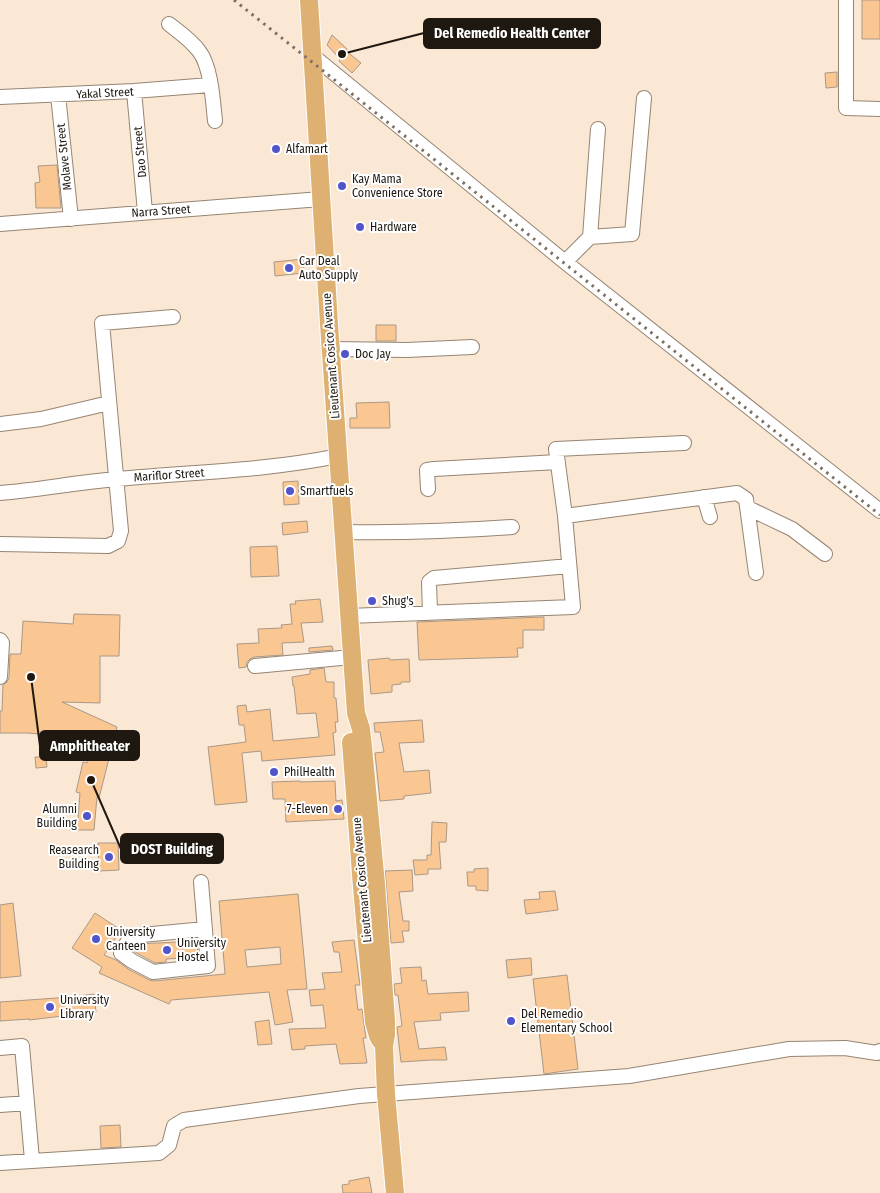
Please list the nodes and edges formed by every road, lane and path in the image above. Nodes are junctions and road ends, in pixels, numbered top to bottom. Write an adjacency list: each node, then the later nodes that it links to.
1 (309, 0): 4 (main road, Lieutenant Cosico Avenue)
2 (846, 0): 10 (street)
3 (169, 24): 5 (street)
4 (313, 56): 13 (main road, Lieutenant Cosico Avenue); 18 (street)
5 (210, 85): 6 (street, Yakal Street); 11 (street)
6 (134, 91): 7 (street, Yakal Street); 14 (street, Dao Street)
7 (58, 95): 8 (street, Yakal Street); 15 (street, Molave Street)
8 (0, 97)
9 (644, 98): 17 (street)
10 (880, 109)
11 (215, 120)
12 (598, 129): 17 (street)
13 (321, 199): 14 (street, Narra Street); 21 (main road, Lieutenant Cosico Avenue)
14 (145, 212): 15 (street, Narra Street)
15 (70, 219): 16 (street, Narra Street)
16 (0, 224)
17 (590, 237): 18 (street)
18 (564, 262): 32 (street)
19 (173, 317): 22 (street)
20 (472, 347): 21 (street)
21 (331, 348): 25 (main road, Lieutenant Cosico Avenue)
22 (109, 403): 23 (street); 27 (street)
23 (0, 424)
24 (684, 443): 26 (street)
25 (338, 456): 27 (street, Mariflor Street); 36 (main road, Lieutenant Cosico Avenue)
26 (558, 462): 28 (street); 33 (street)
27 (116, 479): 29 (street, Mariflor Street); 37 (street)
28 (428, 489)
29 (0, 493)
30 (704, 497): 31 (street); 33 (street); 34 (street)
31 (748, 508): 38 (street); 40 (street)
32 (880, 511)
33 (565, 516): 39 (street)
34 (710, 518)
35 (512, 528): 36 (street)
36 (344, 532): 42 (main road, Lieutenant Cosico Avenue)
37 (0, 544)
38 (825, 554)
39 (568, 566): 41 (street); 41 (street)
40 (756, 573)
41 (430, 613): 42 (street)
42 (349, 616): 44 (main road, Lieutenant Cosico Avenue)
43 (0, 640): 46 (street)
44 (352, 656): 45 (street); 51 (main road, Lieutenant Cosico Avenue)
45 (255, 666)
46 (0, 677)
47 (201, 882): 48 (street)
48 (205, 929): 48 (street)
49 (0, 1048): 52 (street)
50 (880, 1051): 51 (street)
51 (386, 1094): 54 (street); 56 (main road, Lieutenant Cosico Avenue)
52 (27, 1103): 53 (street); 54 (street)
53 (0, 1105)
54 (32, 1160): 55 (street)
55 (0, 1163)
56 (394, 1193)

